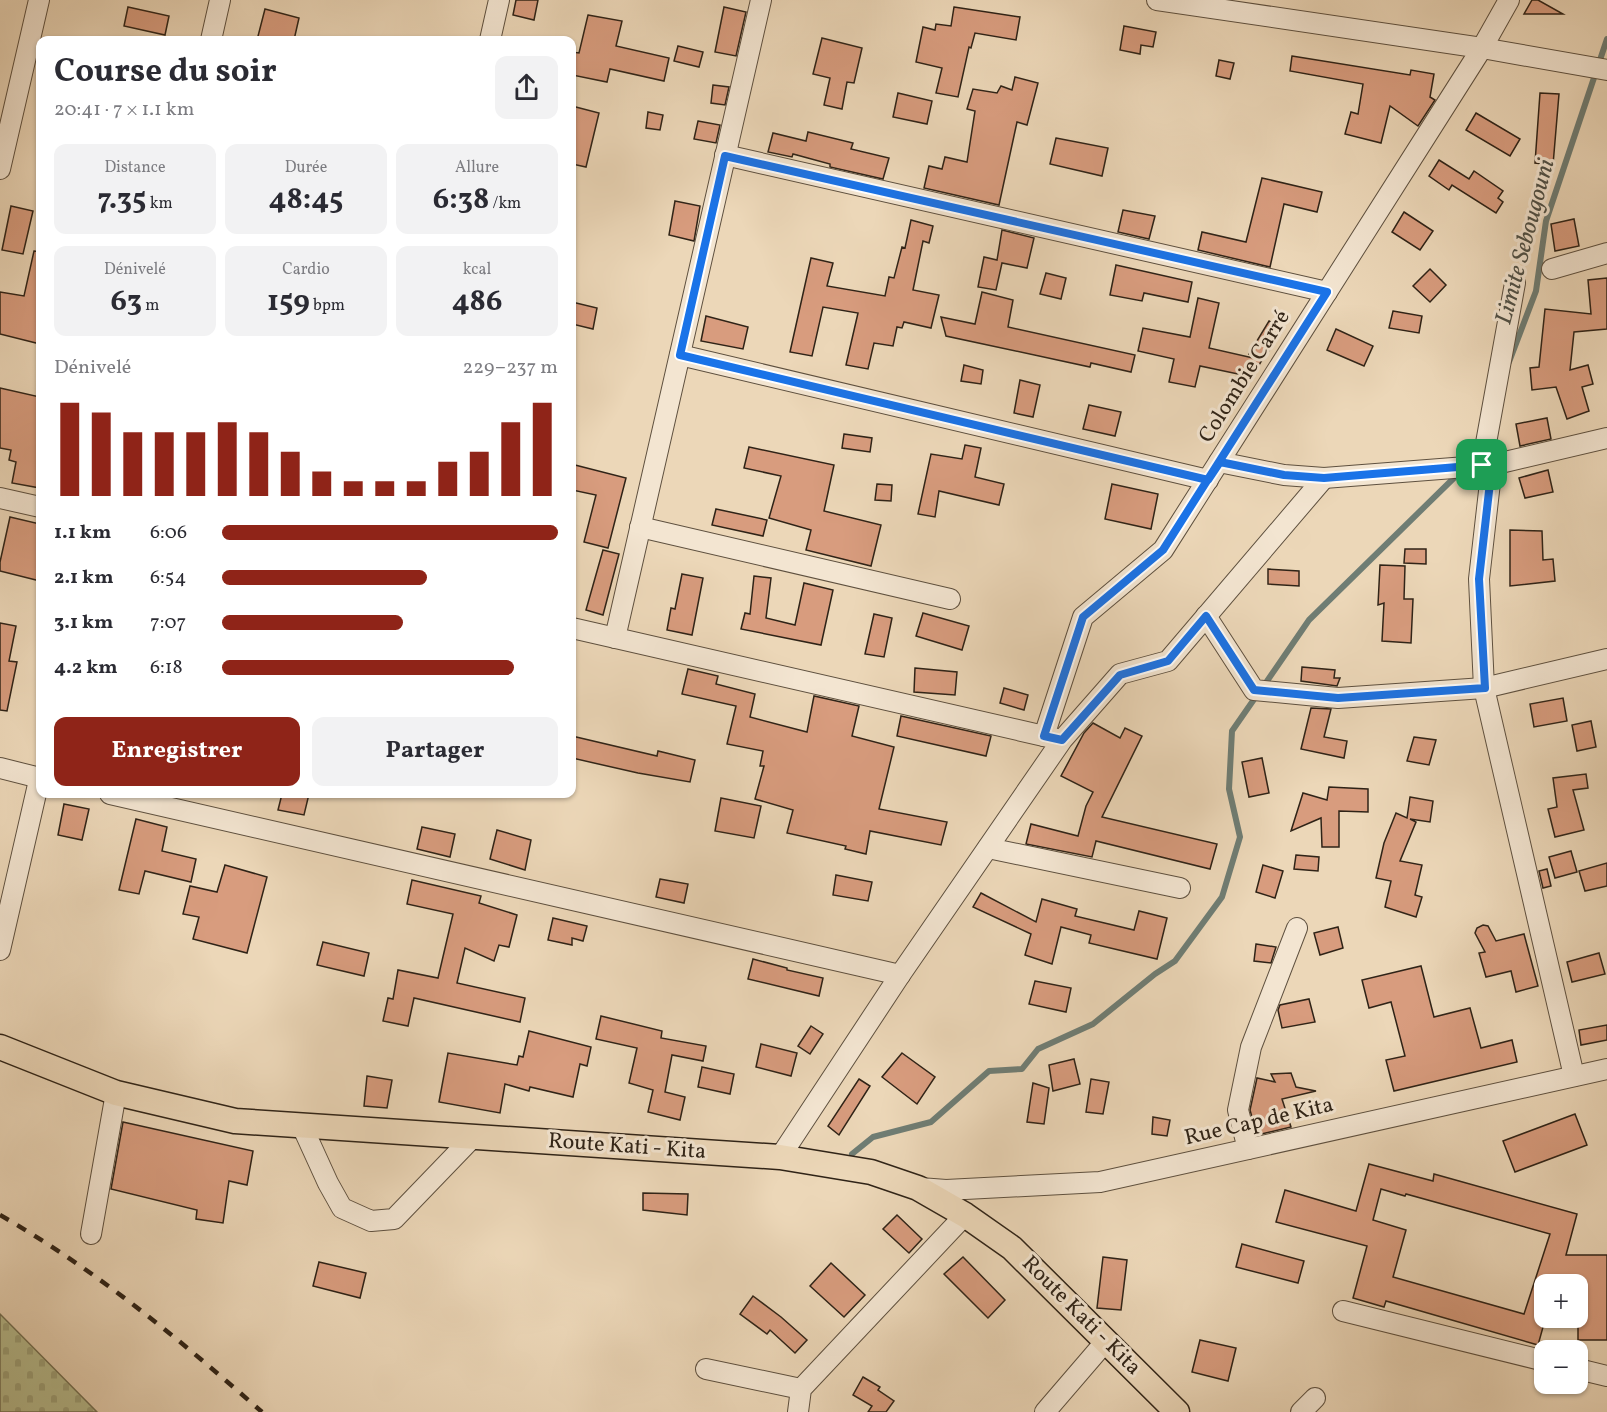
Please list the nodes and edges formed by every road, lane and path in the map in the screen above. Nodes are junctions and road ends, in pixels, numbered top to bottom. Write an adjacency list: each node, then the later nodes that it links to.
1 (39, 0): 12 (street)
2 (220, 0): 7 (street)
3 (499, 0): 8 (street)
4 (761, 0): 11 (street)
5 (1157, 0): 9 (street)
6 (1509, 0): 9 (street, Colombie Carré)
7 (212, 36)
8 (491, 36)
9 (1482, 48): 10 (street); 16 (street, Colombie Carré)
10 (1607, 70)
11 (725, 156): 16 (street); 17 (street)
12 (0, 169)
13 (1607, 253): 14 (street)
14 (1552, 269)
15 (1515, 283): 20 (street)
16 (1327, 292): 19 (street, Colombie Carré)
17 (680, 355): 22 (street); 25 (street)
18 (1607, 438): 20 (street)
19 (1220, 462): 21 (street); 22 (street, Colombie Carré)
20 (1487, 465): 21 (street); 31 (street)
21 (1324, 478): 27 (street)
22 (1208, 480): 32 (street, Colombie Carré)
23 (0, 498): 24 (street)
24 (36, 506)
25 (640, 527): 26 (street); 29 (street)
26 (950, 599)
27 (1206, 616): 31 (street); 32 (street)
28 (576, 629): 29 (street)
29 (615, 638): 32 (street)
30 (1607, 659): 31 (street)
31 (1485, 688): 44 (street)
32 (1053, 738): 37 (street)
33 (0, 768): 34 (street)
34 (36, 776)
35 (36, 794): 40 (street)
36 (127, 798): 41 (street)
37 (988, 848): 38 (street); 41 (street)
38 (1180, 888)
39 (1296, 928): 48 (street)
40 (0, 950)
41 (900, 975): 49 (street)
42 (0, 1047): 45 (main road, Route Kati - Kita)
43 (1607, 1069): 44 (street, Rue Cap de Kita)
44 (1574, 1076): 48 (street, Rue Cap de Kita)
45 (116, 1093): 46 (main road, Route Kati - Kita); 52 (street)
46 (302, 1126): 47 (main road, Route Kati - Kita); 47 (street)
47 (473, 1137): 49 (main road, Route Kati - Kita)
48 (1248, 1149): 50 (street, Rue Cap de Kita)
49 (780, 1157): 50 (main road, Route Kati - Kita)
50 (918, 1188): 51 (main road, Route Kati - Kita)
51 (965, 1215): 54 (main road, Route Kati - Kita); 59 (street)
52 (91, 1234)
53 (1343, 1311): 55 (street)
54 (1106, 1341): 62 (street); 63 (main road, Route Kati - Kita)
55 (1534, 1358)
56 (706, 1369): 59 (street)
57 (1588, 1371): 58 (street)
58 (1607, 1376)
59 (801, 1389): 61 (street)
60 (1315, 1398): 64 (street)
61 (798, 1412)
62 (1046, 1412)
63 (1178, 1412)
64 (1301, 1412)

